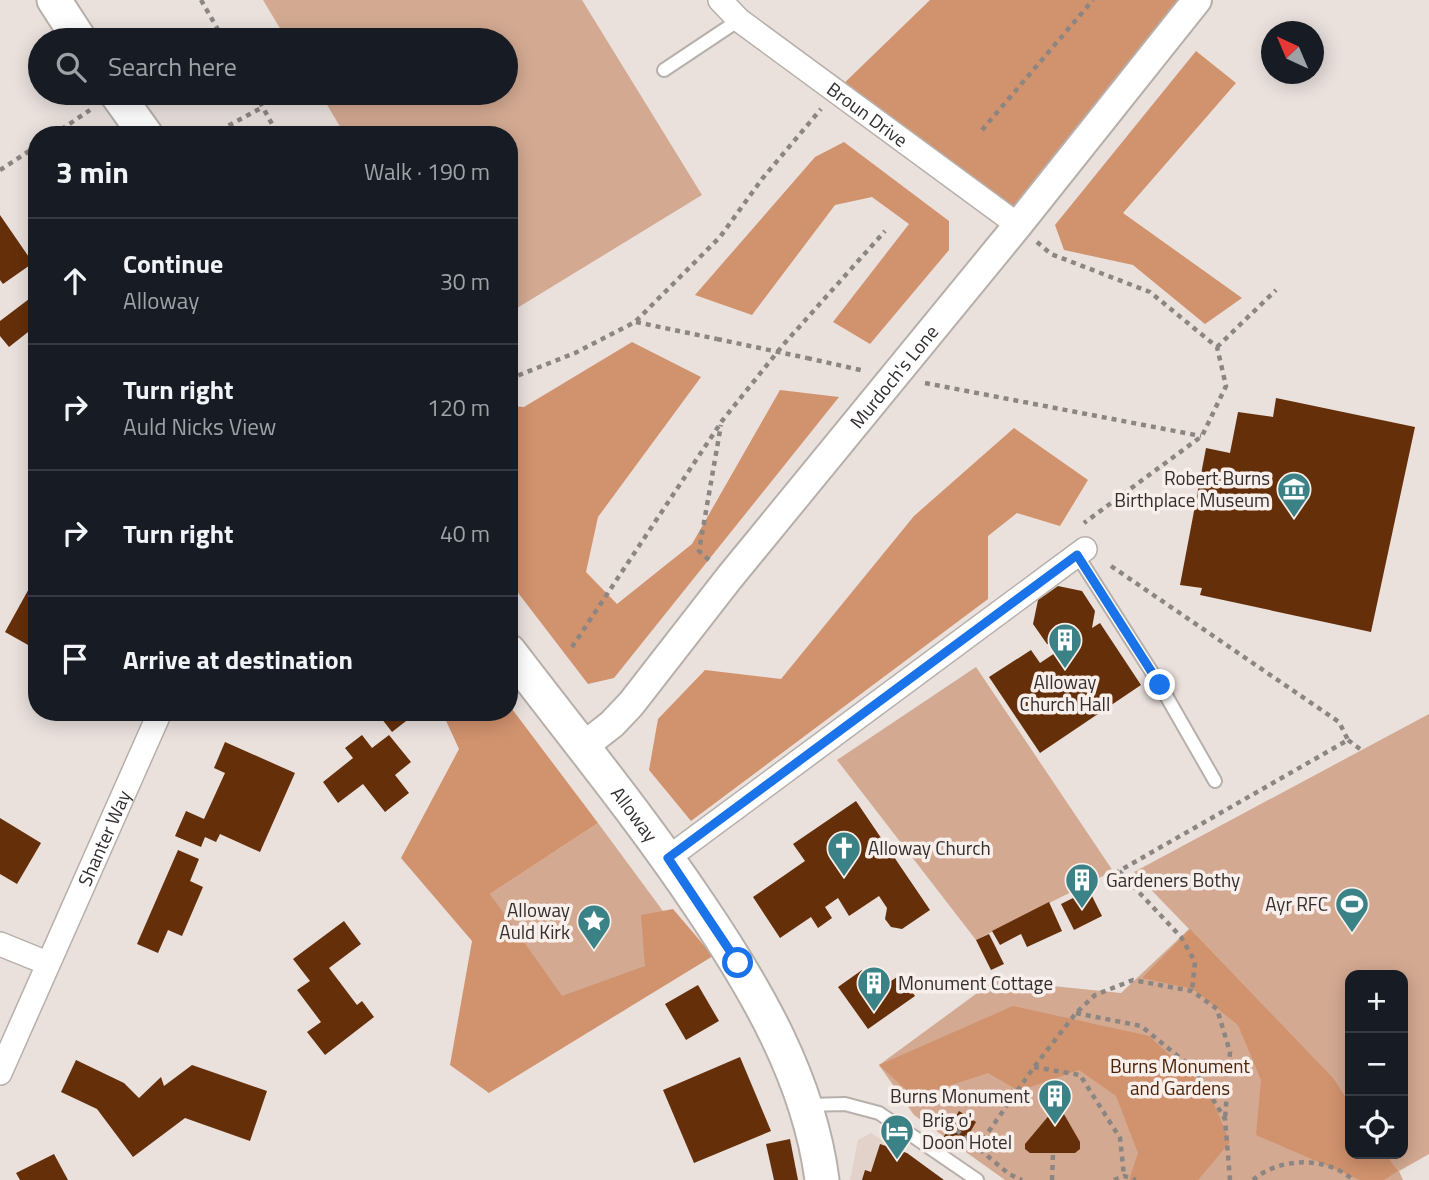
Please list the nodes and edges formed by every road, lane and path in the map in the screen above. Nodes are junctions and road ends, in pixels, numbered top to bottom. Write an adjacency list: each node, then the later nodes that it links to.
1 (54, 0): 7 (main road)
2 (201, 0): 8 (path)
3 (720, 0): 6 (street, Broun Drive)
4 (1093, 0): 18 (path)
5 (1197, 0): 21 (street, Murdoch's Lone)
6 (739, 20): 9 (lane); 10 (street, Broun Drive)
7 (72, 28)
8 (217, 28)
9 (664, 70)
10 (835, 92): 21 (street, Broun Drive); 24 (path)
11 (97, 105): 14 (path)
12 (110, 105): 15 (main road)
13 (263, 107): 16 (path); 17 (path)
14 (66, 126)
15 (135, 126)
16 (228, 126)
17 (273, 126)
18 (982, 130)
19 (28, 152): 20 (path)
20 (0, 170)
21 (1018, 225): 25 (path); 27 (street, Murdoch's Lone)
22 (885, 231): 28 (path)
23 (1276, 290): 25 (path)
24 (635, 322): 26 (path); 27 (path, bridge)
25 (1217, 347): 29 (path)
26 (518, 375)
27 (894, 377): 29 (path); 31 (street, Murdoch's Lone)
28 (722, 421): 31 (path); 32 (path)
29 (1202, 436): 30 (path)
30 (1081, 552): 38 (lane); 39 (street)
31 (729, 578): 36 (street, Murdoch's Lone)
32 (572, 647)
33 (518, 663): 36 (main road, Alloway)
34 (156, 721): 41 (street, Shanter Way)
35 (1348, 740): 37 (path)
36 (583, 746): 39 (main road, Alloway)
37 (1360, 749)
38 (1215, 781)
39 (668, 858): 45 (main road, Alloway)
40 (0, 944): 41 (street)
41 (47, 963): 44 (street, Shanter Way)
42 (1076, 1013): 43 (path); 46 (path); 46 (path)
43 (1034, 1067): 47 (path); 49 (path)
44 (0, 1073)
45 (807, 1105): 50 (main road, Alloway); 51 (lane)
46 (1226, 1119): 55 (path)
47 (977, 1148)
48 (1053, 1154): 52 (path)
49 (1124, 1176): 53 (path); 54 (path)
50 (822, 1180)
51 (977, 1180)
52 (1052, 1180)
53 (1114, 1180)
54 (1136, 1180)
55 (1230, 1180)
56 (1253, 1180): 57 (path)
57 (1353, 1180)

